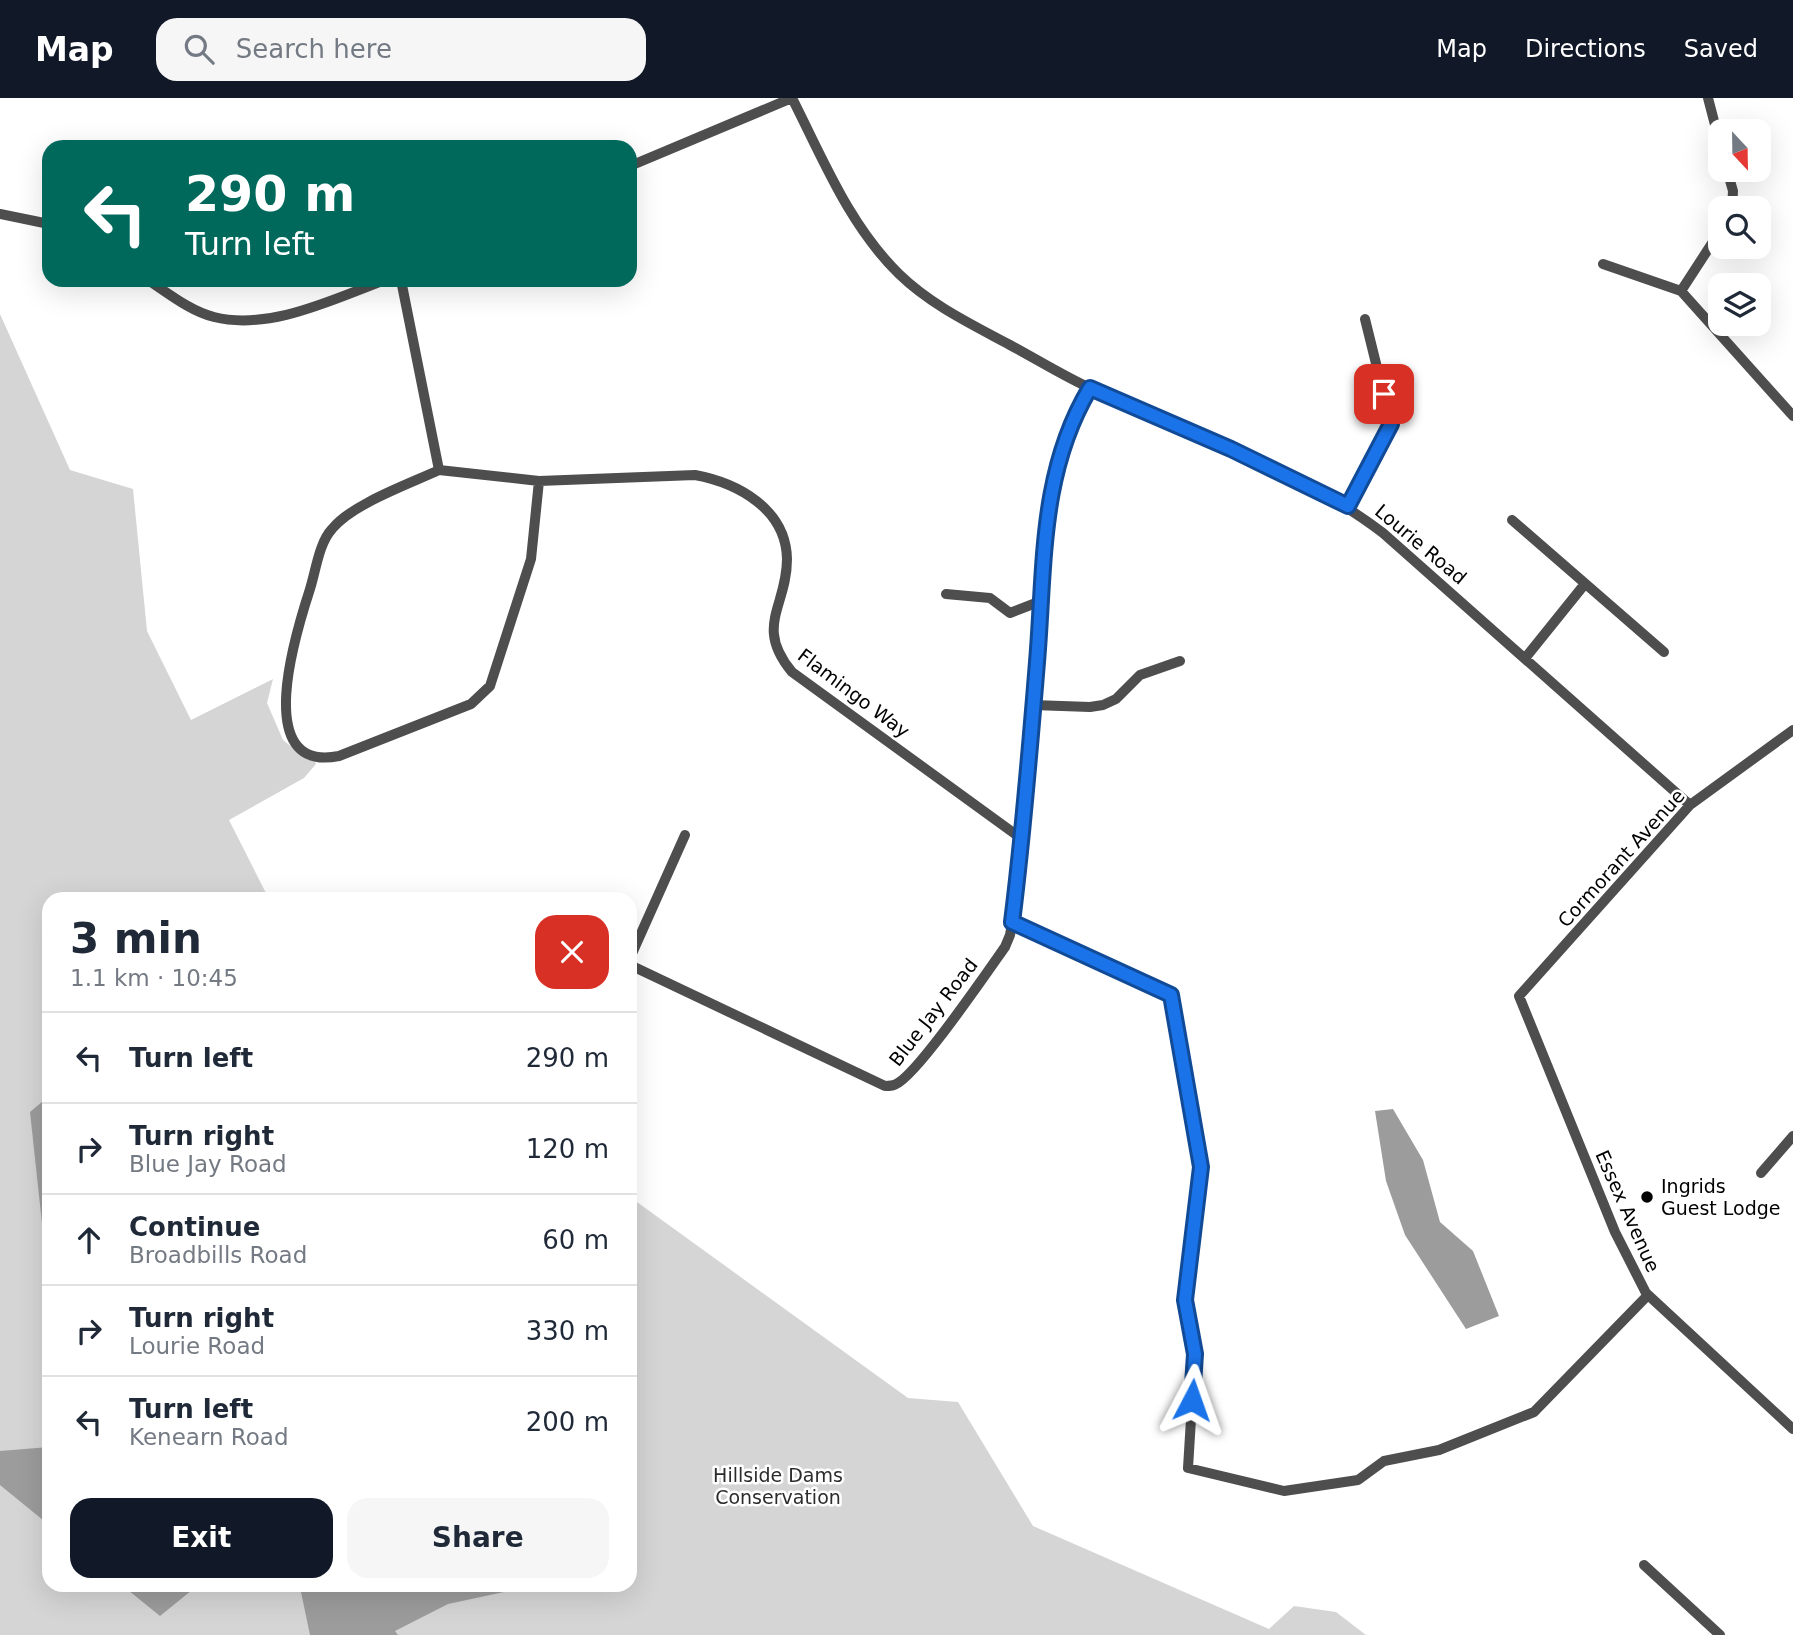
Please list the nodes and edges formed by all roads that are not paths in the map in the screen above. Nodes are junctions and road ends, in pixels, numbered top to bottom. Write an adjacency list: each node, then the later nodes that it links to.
1 (792, 98): 4 (street); 14 (street, Lourie Road)
2 (1708, 98): 3 (street)
3 (1713, 119)
4 (637, 163)
5 (0, 214): 6 (street)
6 (42, 223)
7 (1708, 249): 12 (street)
8 (1603, 264): 12 (street)
9 (160, 287): 10 (street)
10 (366, 287)
11 (402, 287): 16 (street)
12 (1681, 291): 15 (street)
13 (1365, 319): 18 (street)
14 (1090, 388): 18 (street, Lourie Road); 22 (street, Blue Jay Road)
15 (1793, 416)
16 (439, 470): 17 (street, Flamingo Way); 17 (street)
17 (538, 481): 30 (street, Flamingo Way)
18 (1348, 506): 24 (street, Lourie Road)
19 (1512, 520): 20 (street)
20 (1584, 585): 23 (street); 24 (street)
21 (946, 594): 22 (street)
22 (1041, 601): 26 (street, Blue Jay Road)
23 (1664, 652)
24 (1525, 657): 28 (street, Lourie Road)
25 (1180, 662): 26 (street)
26 (1033, 705): 30 (street, Blue Jay Road)
27 (1793, 730): 28 (street, Cormorant Avenue)
28 (1690, 805): 34 (street, Cormorant Avenue)
29 (685, 835): 32 (street)
30 (1022, 839): 31 (street, Blue Jay Road)
31 (1012, 922): 33 (street, Blue Jay Road); 37 (street)
32 (637, 942)
33 (637, 968)
34 (1519, 996): 37 (street, Essex Avenue)
35 (1793, 1136): 36 (street)
36 (1761, 1173)
37 (1648, 1295): 38 (street, Essex Avenue)
38 (1793, 1429)
39 (1644, 1565): 40 (street)
40 (1720, 1635)

